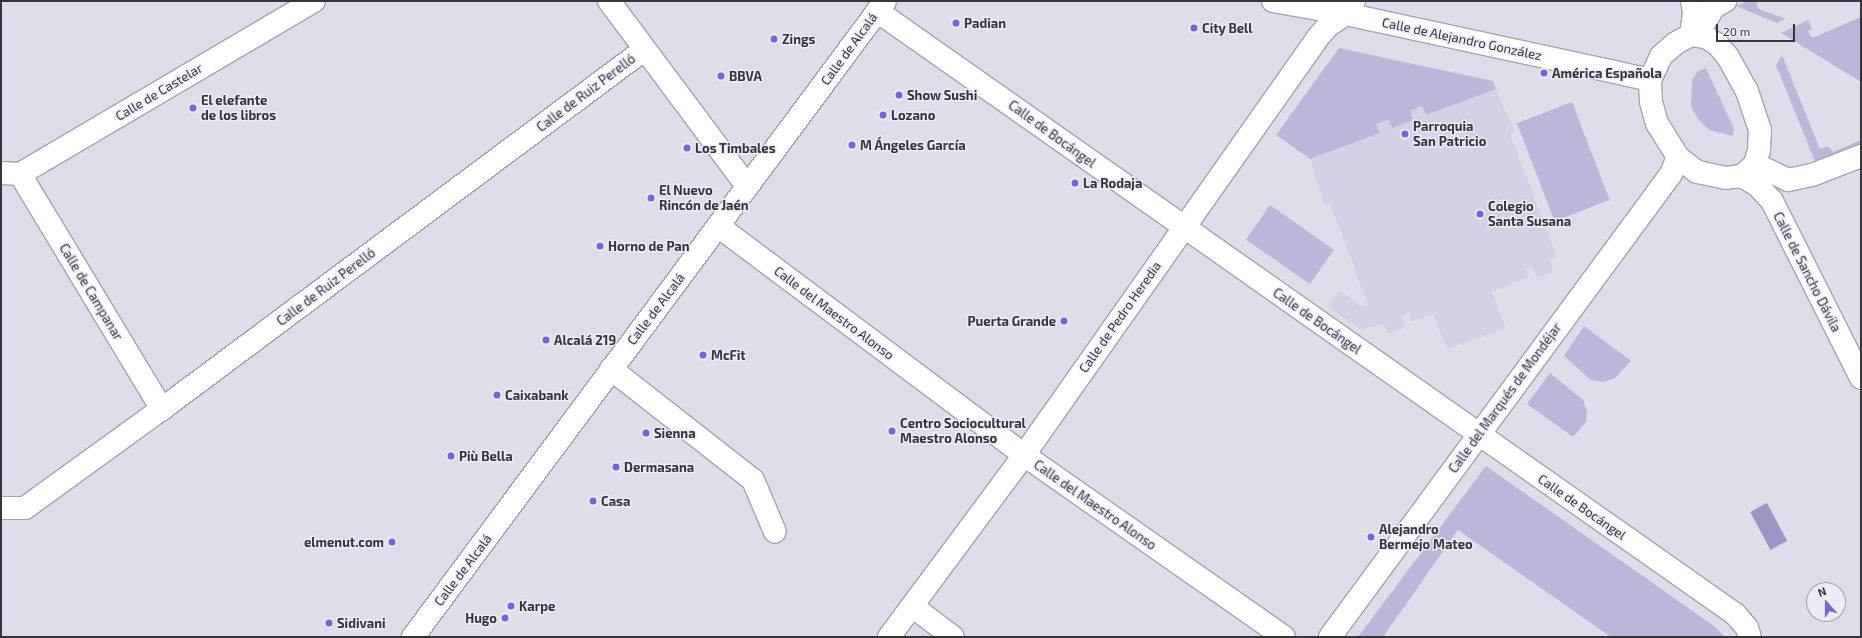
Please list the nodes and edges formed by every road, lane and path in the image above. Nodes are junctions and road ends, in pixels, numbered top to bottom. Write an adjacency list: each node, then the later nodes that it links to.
1 (314, 1): 14 (street, Calle de Castelar)
2 (609, 1): 9 (street)
3 (1273, 1): 7 (street, Calle de Alejandro González)
4 (1692, 1): 8 (street)
5 (1725, 1): 8 (street)
6 (881, 6): 15 (street, Calle de Alcalá); 17 (street, Calle de Bocángel)
7 (1350, 7): 10 (street, Calle de Alejandro González); 17 (street, Calle de Pedro Heredia)
8 (1694, 35): 10 (street); 13 (street)
9 (645, 49): 15 (street); 20 (street, Calle de Ruiz Perelló)
10 (1650, 80): 12 (street)
11 (1861, 156): 13 (street)
12 (1678, 157): 13 (street); 21 (street, Calle del Marqués de Mondéjar)
13 (1748, 170): 19 (street, Calle de Sancho Dávila)
14 (10, 174): 20 (street, Calle de Campanar)
15 (747, 186): 16 (street, Calle de Alcalá)
16 (718, 226): 18 (street, Calle de Alcalá); 22 (street, Calle del Maestro Alonso)
17 (1183, 228): 21 (street, Calle de Bocángel); 22 (street, Calle de Pedro Heredia)
18 (611, 369): 24 (street); 26 (street, Calle de Alcalá)
19 (1861, 378)
20 (162, 409): 23 (street, Calle de Ruiz Perelló)
21 (1477, 434): 30 (street, Calle del Marqués de Mondéjar); 31 (street, Calle de Bocángel)
22 (1024, 455): 25 (street, Calle de Pedro Heredia); 29 (street, Calle del Maestro Alonso)
23 (1, 508)
24 (775, 532)
25 (912, 606): 27 (street, Calle de Pedro Heredia); 28 (street)
26 (413, 637)
27 (889, 637)
28 (953, 637)
29 (1284, 637)
30 (1330, 637)
31 (1750, 637)

